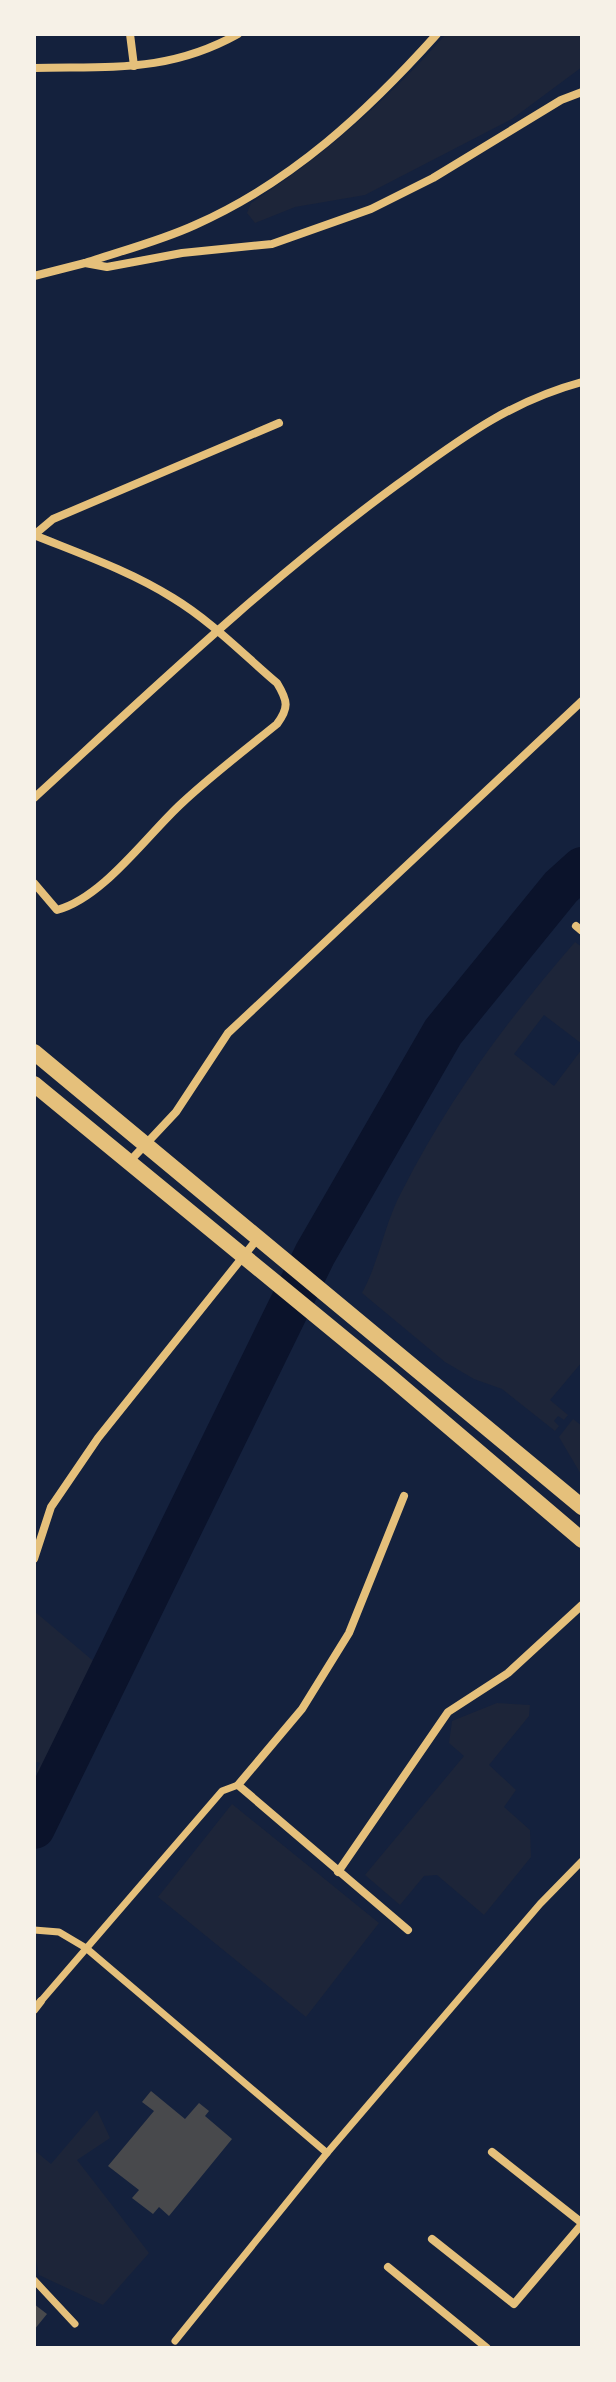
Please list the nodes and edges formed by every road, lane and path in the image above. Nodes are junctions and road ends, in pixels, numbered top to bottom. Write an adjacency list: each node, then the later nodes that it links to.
1 (130, 34): 4 (street)
2 (238, 34): 4 (street)
3 (437, 34): 7 (street)
4 (134, 66): 5 (street)
5 (34, 68)
6 (582, 92): 7 (street)
7 (85, 263): 8 (street)
8 (34, 276)
9 (582, 382): 12 (street)
10 (279, 423): 11 (street)
11 (34, 535): 12 (street)
12 (216, 631): 14 (street); 15 (street)
13 (582, 701): 18 (street)
14 (34, 798)
15 (34, 883)
16 (34, 1052): 18 (main road)
17 (34, 1084): 19 (main road)
18 (146, 1145): 19 (street); 20 (main road)
19 (129, 1162): 21 (main road)
20 (258, 1238): 21 (street); 23 (main road)
21 (242, 1256): 24 (main road); 25 (street)
22 (404, 1496): 27 (street)
23 (582, 1507)
24 (582, 1540)
25 (34, 1559)
26 (582, 1605): 29 (street)
27 (238, 1785): 29 (street); 32 (street)
28 (582, 1861): 36 (street)
29 (338, 1872): 31 (street)
30 (34, 1930): 32 (street)
31 (408, 1930)
32 (86, 1948): 33 (street); 36 (street)
33 (41, 2001): 34 (street)
34 (34, 2010)
35 (492, 2152): 37 (street)
36 (327, 2153): 42 (street)
37 (582, 2224): 38 (street)
38 (432, 2239)
39 (388, 2267): 43 (street)
40 (34, 2280): 41 (street)
41 (75, 2324)
42 (175, 2341)
43 (487, 2348)

